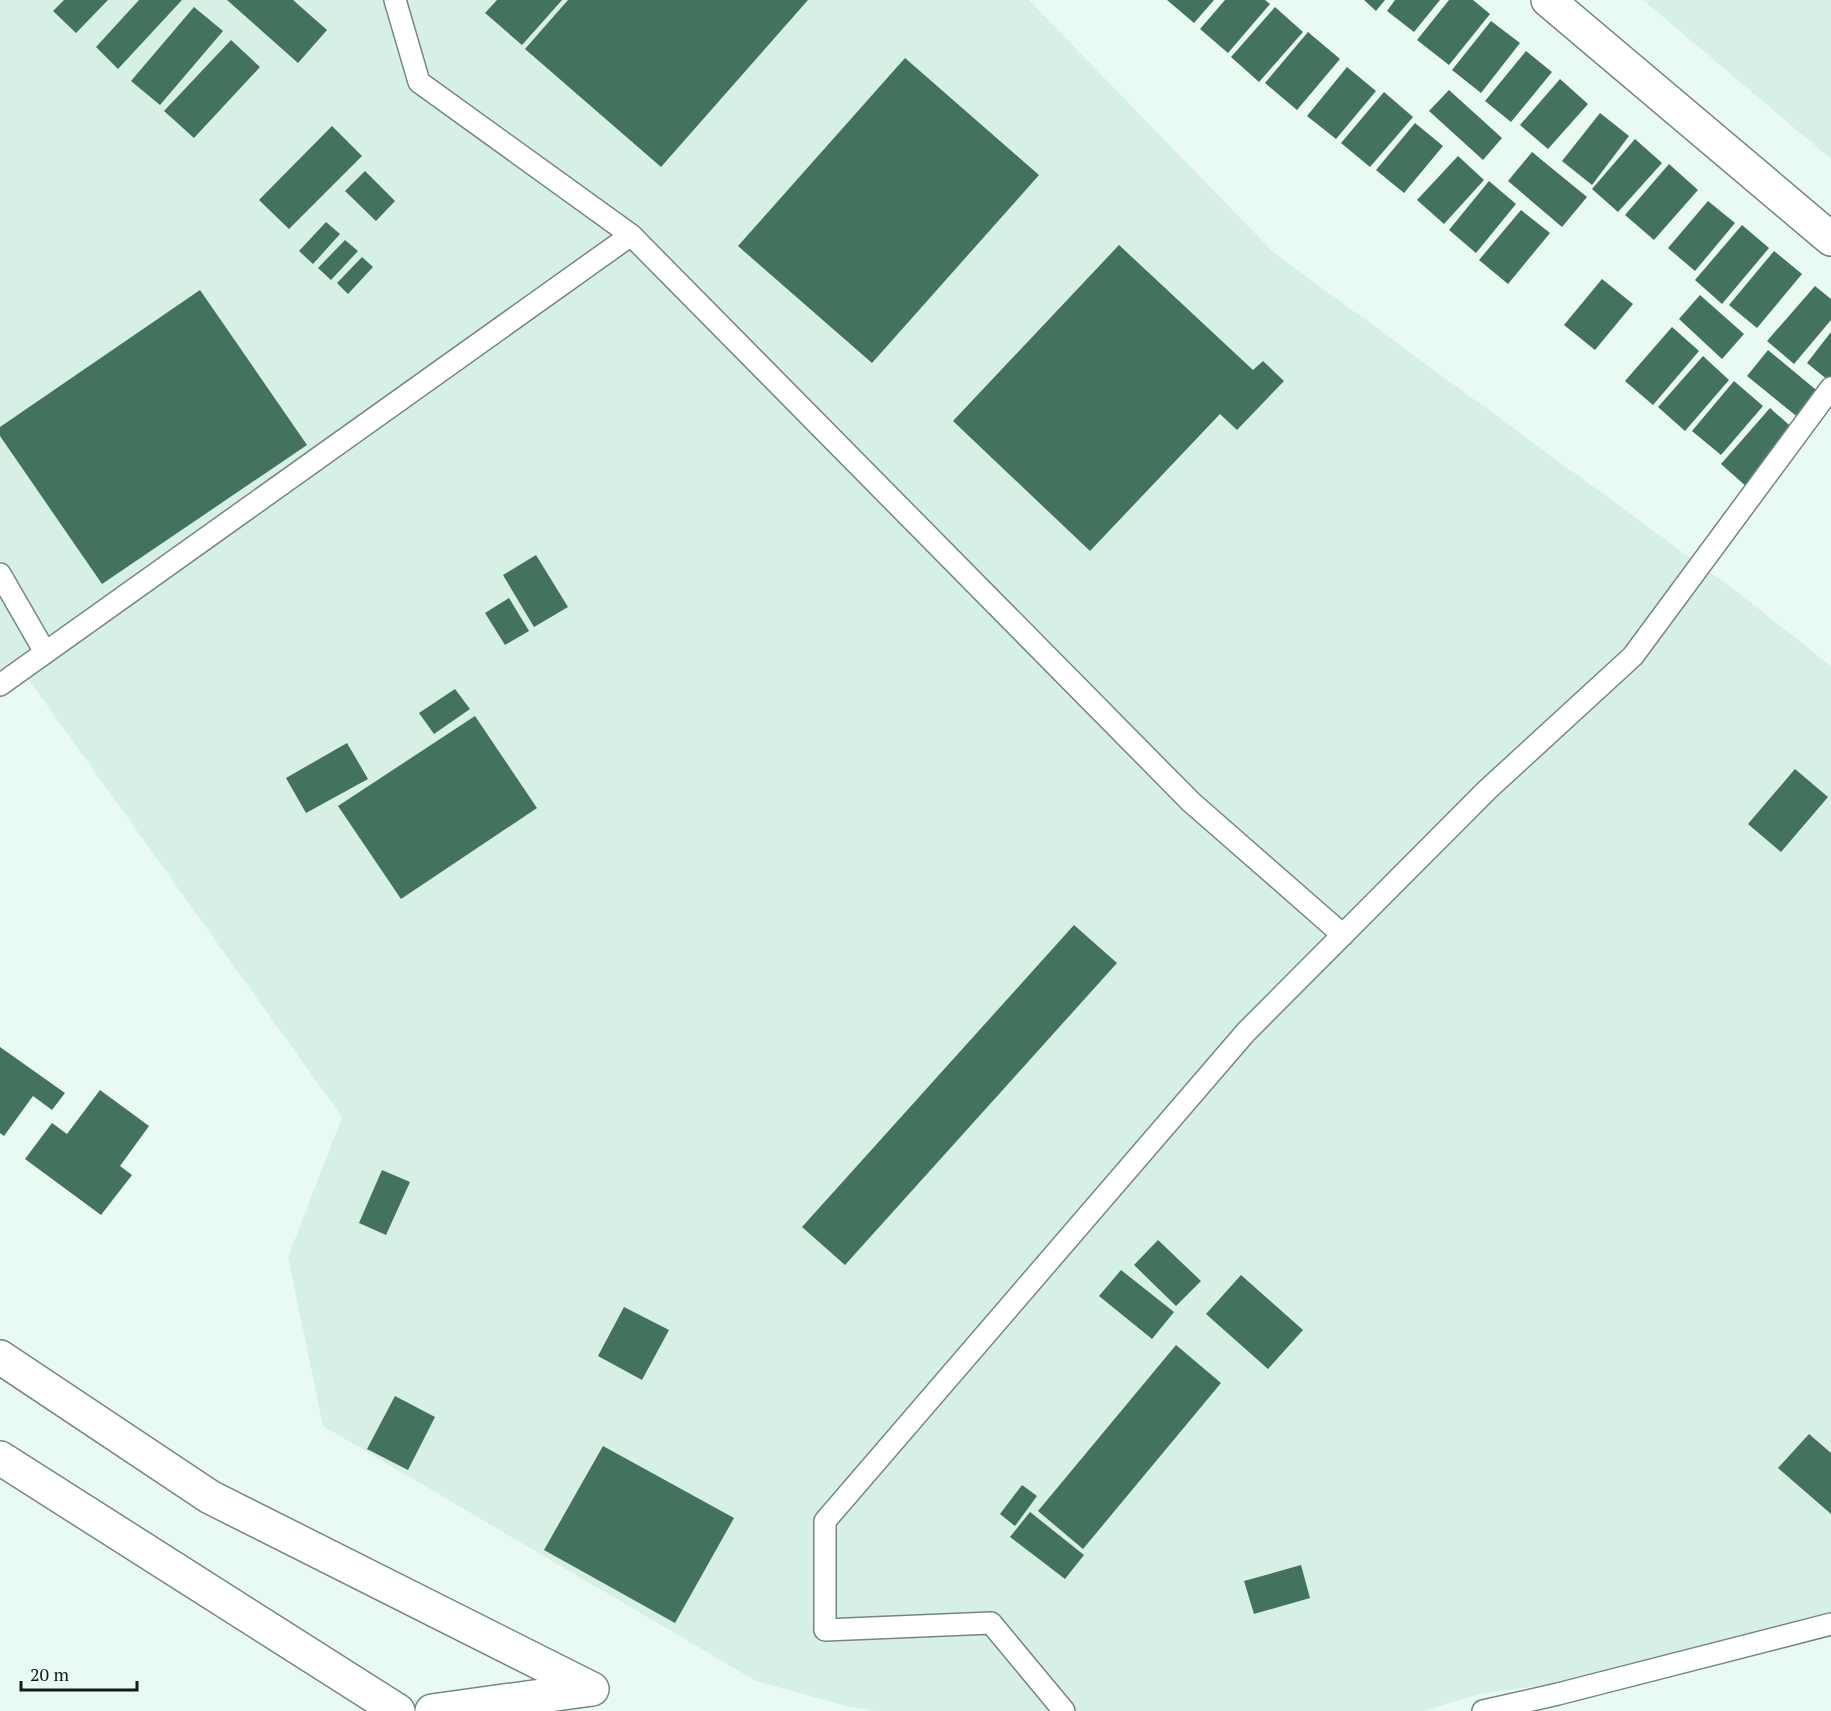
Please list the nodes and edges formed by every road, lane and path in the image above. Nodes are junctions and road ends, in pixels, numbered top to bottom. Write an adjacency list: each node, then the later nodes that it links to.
1 (395, 0): 3 (lane)
2 (1548, 0): 4 (street)
3 (631, 235): 7 (lane); 9 (lane)
4 (1831, 238)
5 (1831, 388): 9 (lane)
6 (0, 574): 7 (lane)
7 (45, 652): 8 (lane)
8 (0, 685)
9 (1343, 934): 15 (lane)
10 (0, 1357): 14 (street)
11 (0, 1458): 13 (street)
12 (1831, 1624): 16 (lane)
13 (398, 1711)
14 (432, 1711)
15 (1064, 1711)
16 (1483, 1711)

